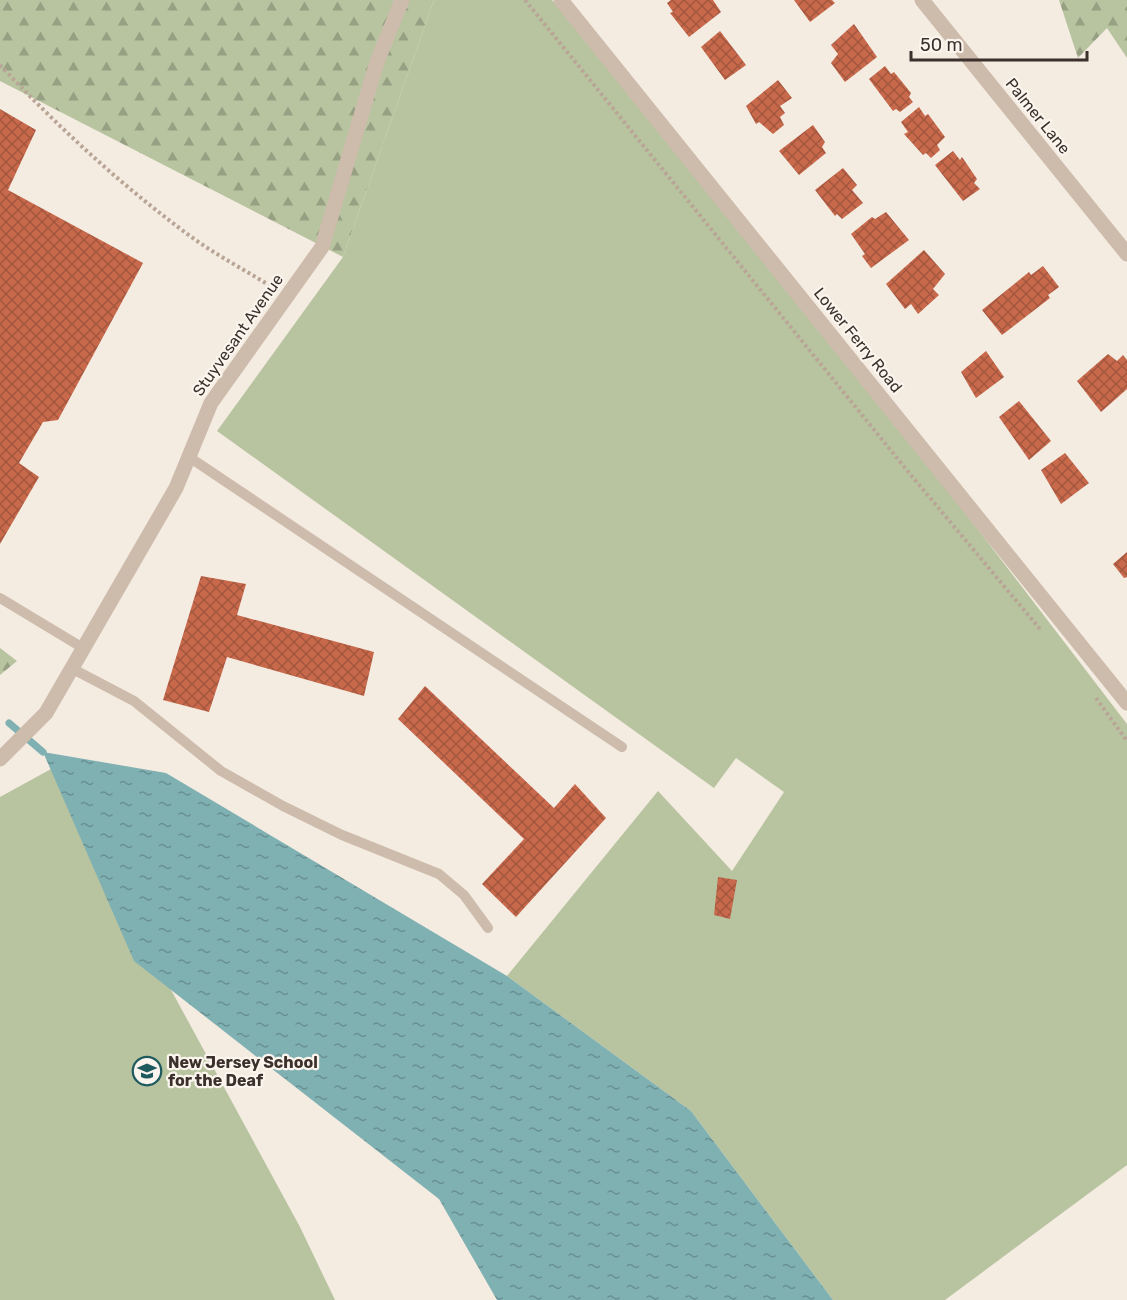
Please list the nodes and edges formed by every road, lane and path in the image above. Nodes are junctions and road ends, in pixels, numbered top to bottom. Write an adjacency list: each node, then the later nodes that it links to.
1 (402, 0): 7 (street, Stuyvesant Avenue)
2 (525, 0): 10 (path)
3 (561, 0): 14 (street, Lower Ferry Road)
4 (922, 0): 6 (street, Palmer Lane)
5 (0, 65): 7 (path)
6 (1127, 254)
7 (287, 296): 8 (street, Stuyvesant Avenue)
8 (189, 457): 11 (street, Stuyvesant Avenue); 16 (lane)
9 (0, 598): 11 (lane)
10 (1044, 634)
11 (83, 648): 12 (street, Stuyvesant Avenue)
12 (71, 668): 17 (street, Stuyvesant Avenue); 18 (lane)
13 (1094, 696): 15 (path)
14 (1127, 703)
15 (1127, 741)
16 (622, 747)
17 (0, 759)
18 (488, 928)

